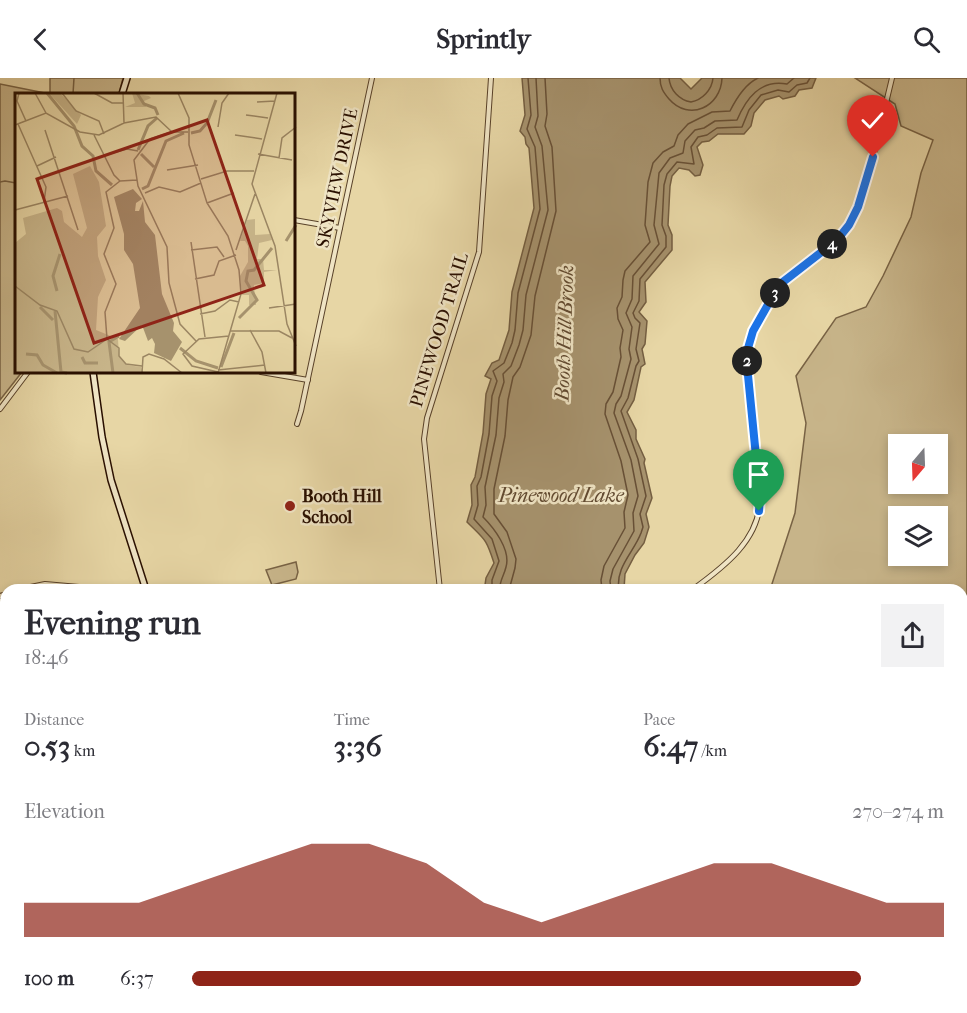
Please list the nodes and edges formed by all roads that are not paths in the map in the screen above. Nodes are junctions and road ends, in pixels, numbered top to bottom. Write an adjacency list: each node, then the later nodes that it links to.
1 (127, 78): 5 (street)
2 (372, 78): 7 (street, SKYVIEW DRIVE)
3 (491, 78): 15 (street, PINEWOOD TRAIL)
4 (892, 78): 16 (street)
5 (122, 93)
6 (296, 220): 7 (street)
7 (340, 228): 11 (street, SKYVIEW DRIVE)
8 (27, 374): 12 (street)
9 (93, 374): 14 (street)
10 (273, 374): 11 (street)
11 (308, 380): 13 (street, SKYVIEW DRIVE)
12 (0, 410)
13 (297, 424)
14 (144, 584)
15 (439, 584)
16 (700, 584)

